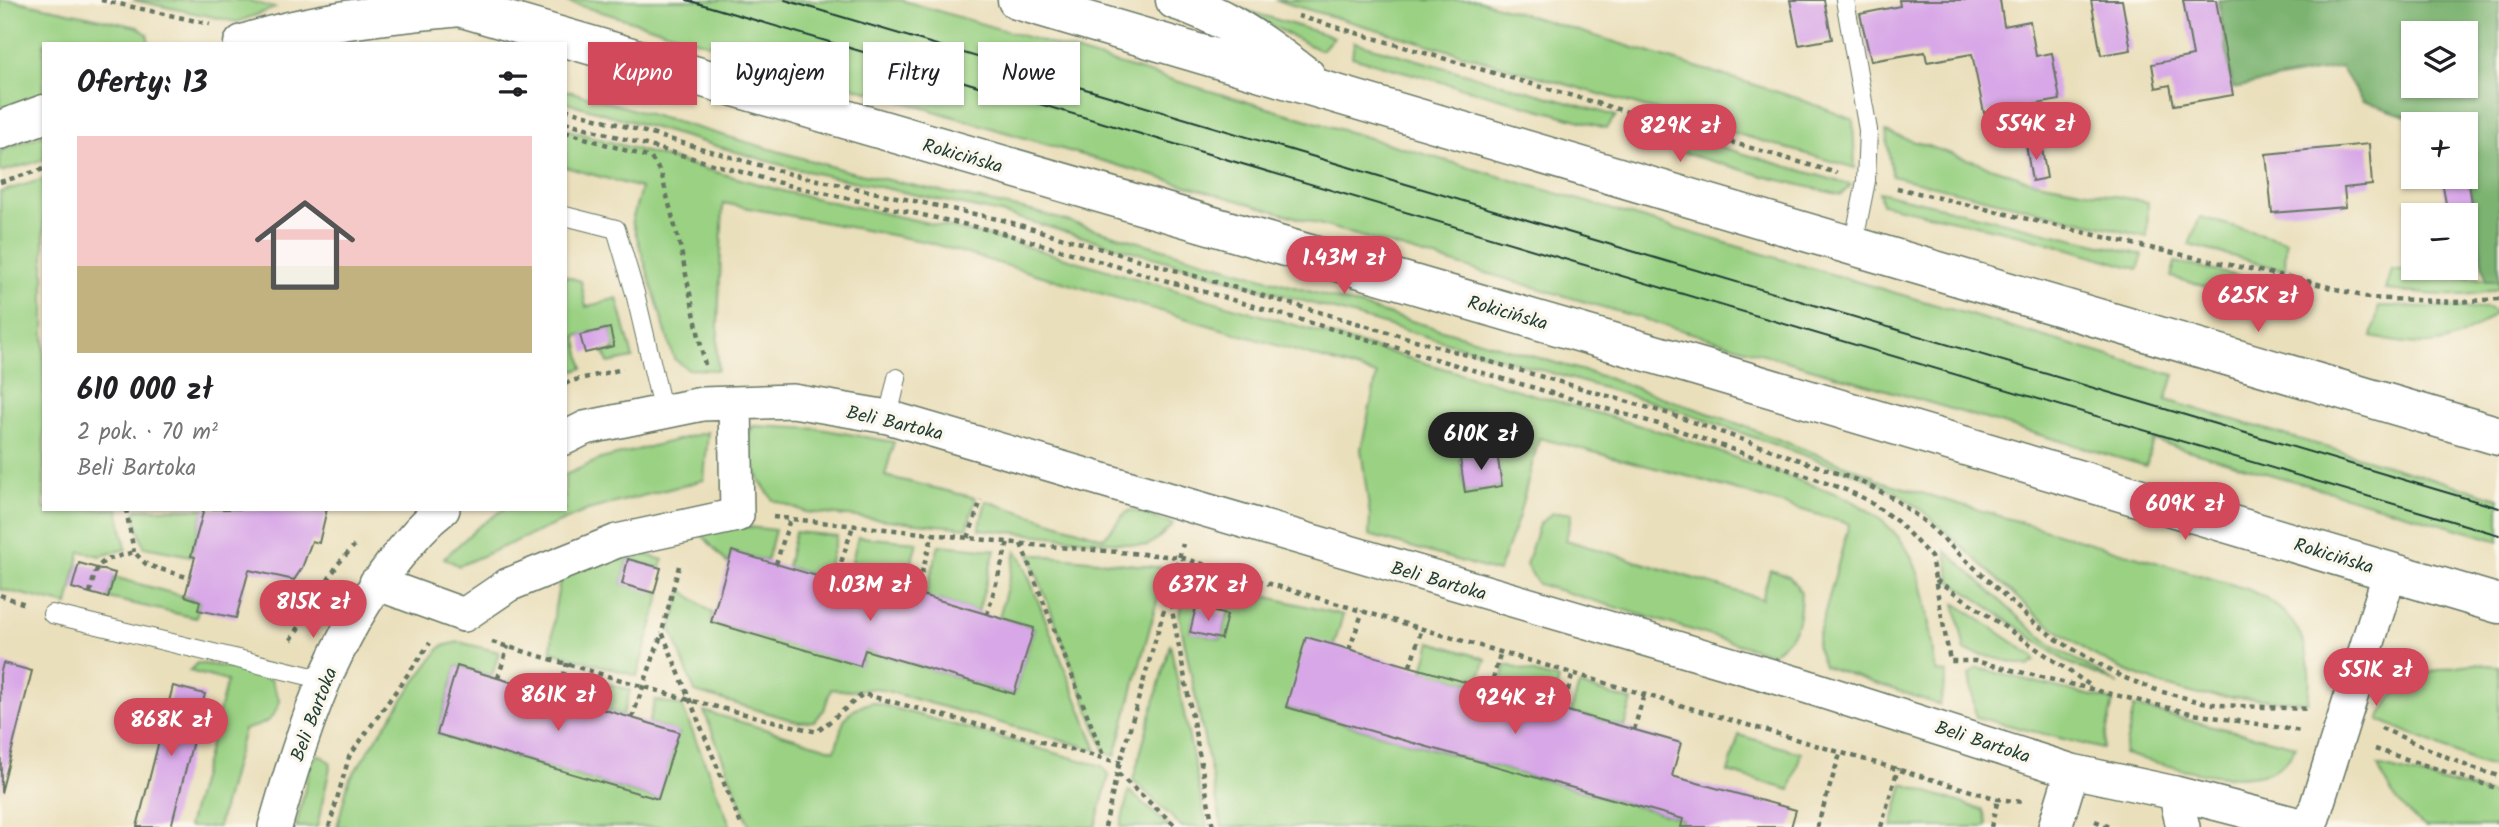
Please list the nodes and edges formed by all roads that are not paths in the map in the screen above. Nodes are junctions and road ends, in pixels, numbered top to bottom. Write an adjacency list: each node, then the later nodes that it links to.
1 (1017, 0): 6 (main road)
2 (1175, 0): 6 (main road)
3 (1845, 0): 10 (lane)
4 (448, 4): 5 (main road); 18 (main road, Rokicińska)
5 (258, 40)
6 (1328, 92): 10 (main road)
7 (42, 115): 8 (main road)
8 (0, 130)
9 (570, 219): 13 (lane)
10 (1853, 246): 15 (main road)
11 (897, 378): 14 (lane)
12 (735, 403): 13 (street, Beli Bartoka); 14 (street, Beli Bartoka); 19 (street)
13 (663, 412): 16 (street, Beli Bartoka)
14 (888, 417): 23 (street, Beli Bartoka)
15 (2498, 432)
16 (567, 437)
17 (440, 511): 19 (street, Beli Bartoka)
18 (2390, 572): 20 (main road, Rokicińska); 28 (street)
19 (376, 583): 22 (street, Beli Bartoka)
20 (2499, 604)
21 (52, 614): 22 (lane)
22 (325, 681): 26 (street, Beli Bartoka)
23 (2072, 771): 24 (street, Beli Bartoka); 25 (street)
24 (2175, 793): 27 (street); 28 (street, Beli Bartoka)
25 (2058, 818)
26 (275, 827)
27 (2183, 827)
28 (2309, 827)

